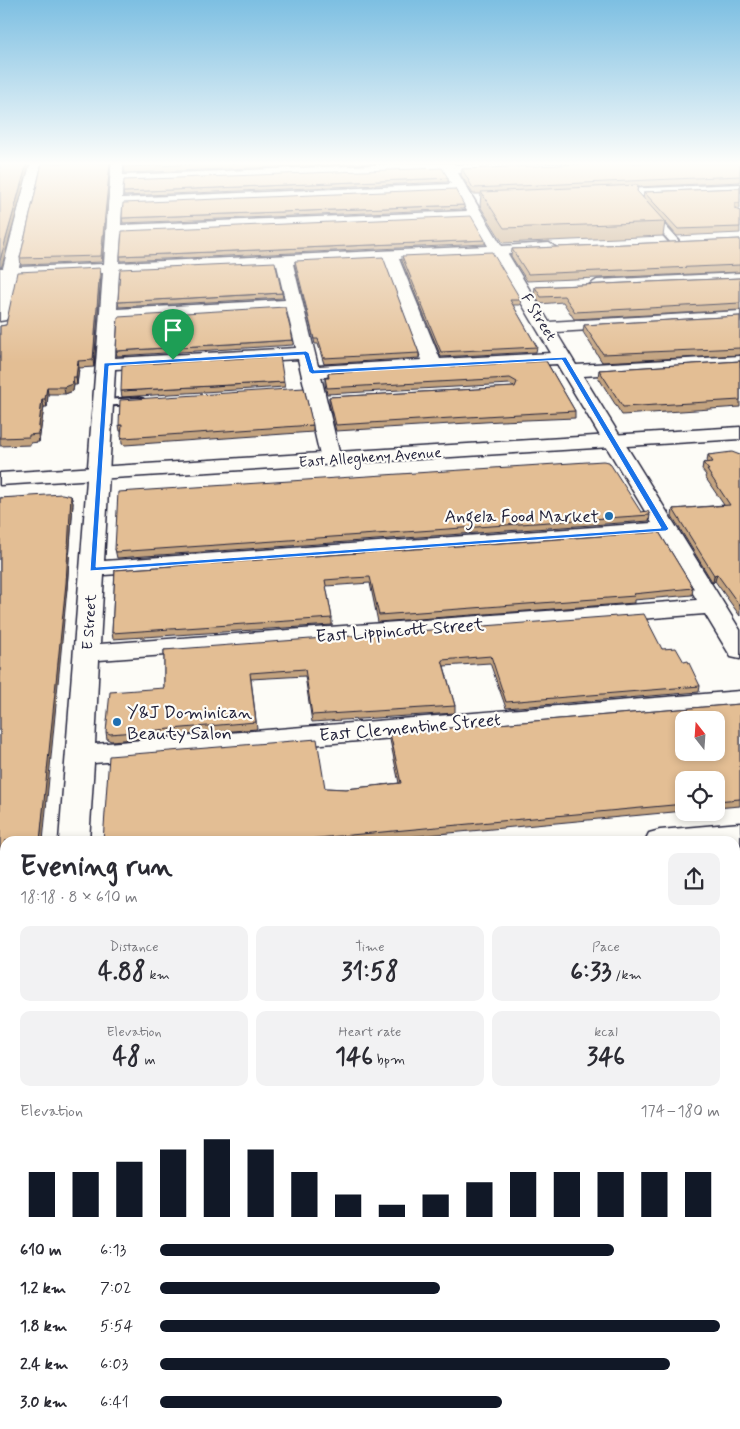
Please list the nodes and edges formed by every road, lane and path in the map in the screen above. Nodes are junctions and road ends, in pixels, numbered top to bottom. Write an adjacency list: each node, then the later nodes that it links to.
1 (17, 230): 14 (street)
2 (113, 230): 3 (street); 13 (street, E Street)
3 (121, 230)
4 (485, 230): 10 (street, F Street)
5 (664, 230): 7 (lane)
6 (694, 241): 7 (street)
7 (675, 242): 8 (street)
8 (655, 243)
9 (566, 247): 10 (street)
10 (497, 250): 11 (street); 18 (street, F Street)
11 (390, 255): 12 (street); 27 (street)
12 (284, 260): 13 (street); 19 (street)
13 (111, 268): 14 (street); 20 (street, E Street)
14 (5, 273): 21 (street)
15 (740, 278): 16 (street)
16 (581, 285)
17 (541, 287): 18 (street)
18 (521, 288): 23 (street, F Street)
19 (294, 305): 20 (street); 24 (street)
20 (108, 314): 26 (street, E Street)
21 (0, 316)
22 (740, 316): 23 (street)
23 (546, 327): 28 (street, F Street)
24 (306, 353): 26 (street); 29 (street)
25 (740, 361): 28 (street)
26 (106, 364): 31 (street, E Street)
27 (434, 365): 28 (street); 29 (street)
28 (568, 365): 33 (street, F Street)
29 (316, 390): 34 (street)
30 (152, 400): 31 (lane)
31 (103, 403): 35 (street, E Street)
32 (740, 433): 33 (street, East Allegheny Avenue)
33 (615, 442): 34 (street, East Allegheny Avenue); 37 (street, F Street)
34 (331, 460): 35 (street, East Allegheny Avenue)
35 (98, 475): 36 (street, East Allegheny Avenue); 38 (street, E Street)
36 (0, 479)
37 (666, 529): 38 (street); 39 (street, F Street)
38 (92, 569): 41 (street, E Street)
39 (714, 606): 40 (street, F Street); 41 (street, East Lippincott Street)
40 (740, 651)
41 (86, 654): 43 (street, E Street)
42 (740, 700): 43 (street, East Clementine Street)
43 (81, 755): 45 (street, E Street)
44 (740, 834): 46 (street)
45 (74, 836)
46 (717, 836)

